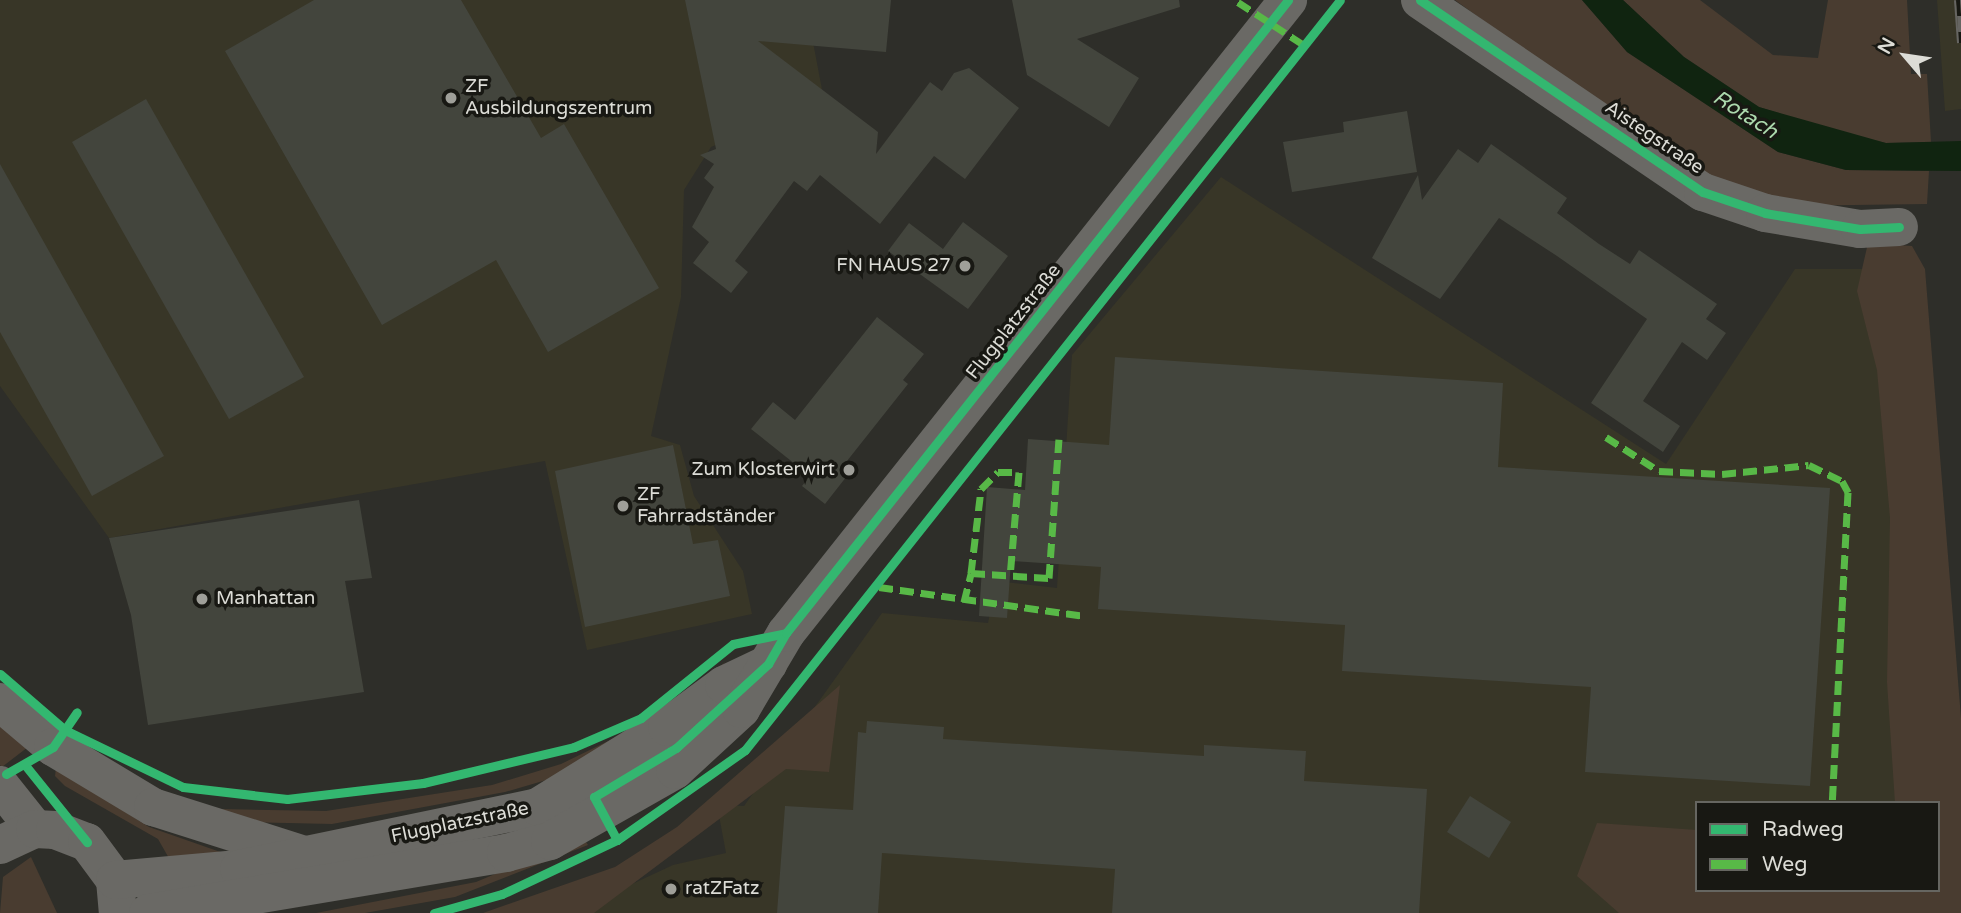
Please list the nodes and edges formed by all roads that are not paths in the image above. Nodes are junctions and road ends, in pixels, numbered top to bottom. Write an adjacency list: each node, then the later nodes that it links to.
1 (1288, 0): 8 (street, Flugplatzstraße)
2 (1420, 0): 3 (street, Aistegstraße)
3 (1899, 226)
4 (0, 702): 8 (street)
5 (0, 785): 6 (street)
6 (36, 829): 7 (street); 9 (street)
7 (0, 845)
8 (297, 871): 9 (street, Flugplatzstraße); 10 (street, Flugplatzstraße); 11 (street)
9 (116, 896)
10 (148, 913)
11 (261, 913)

